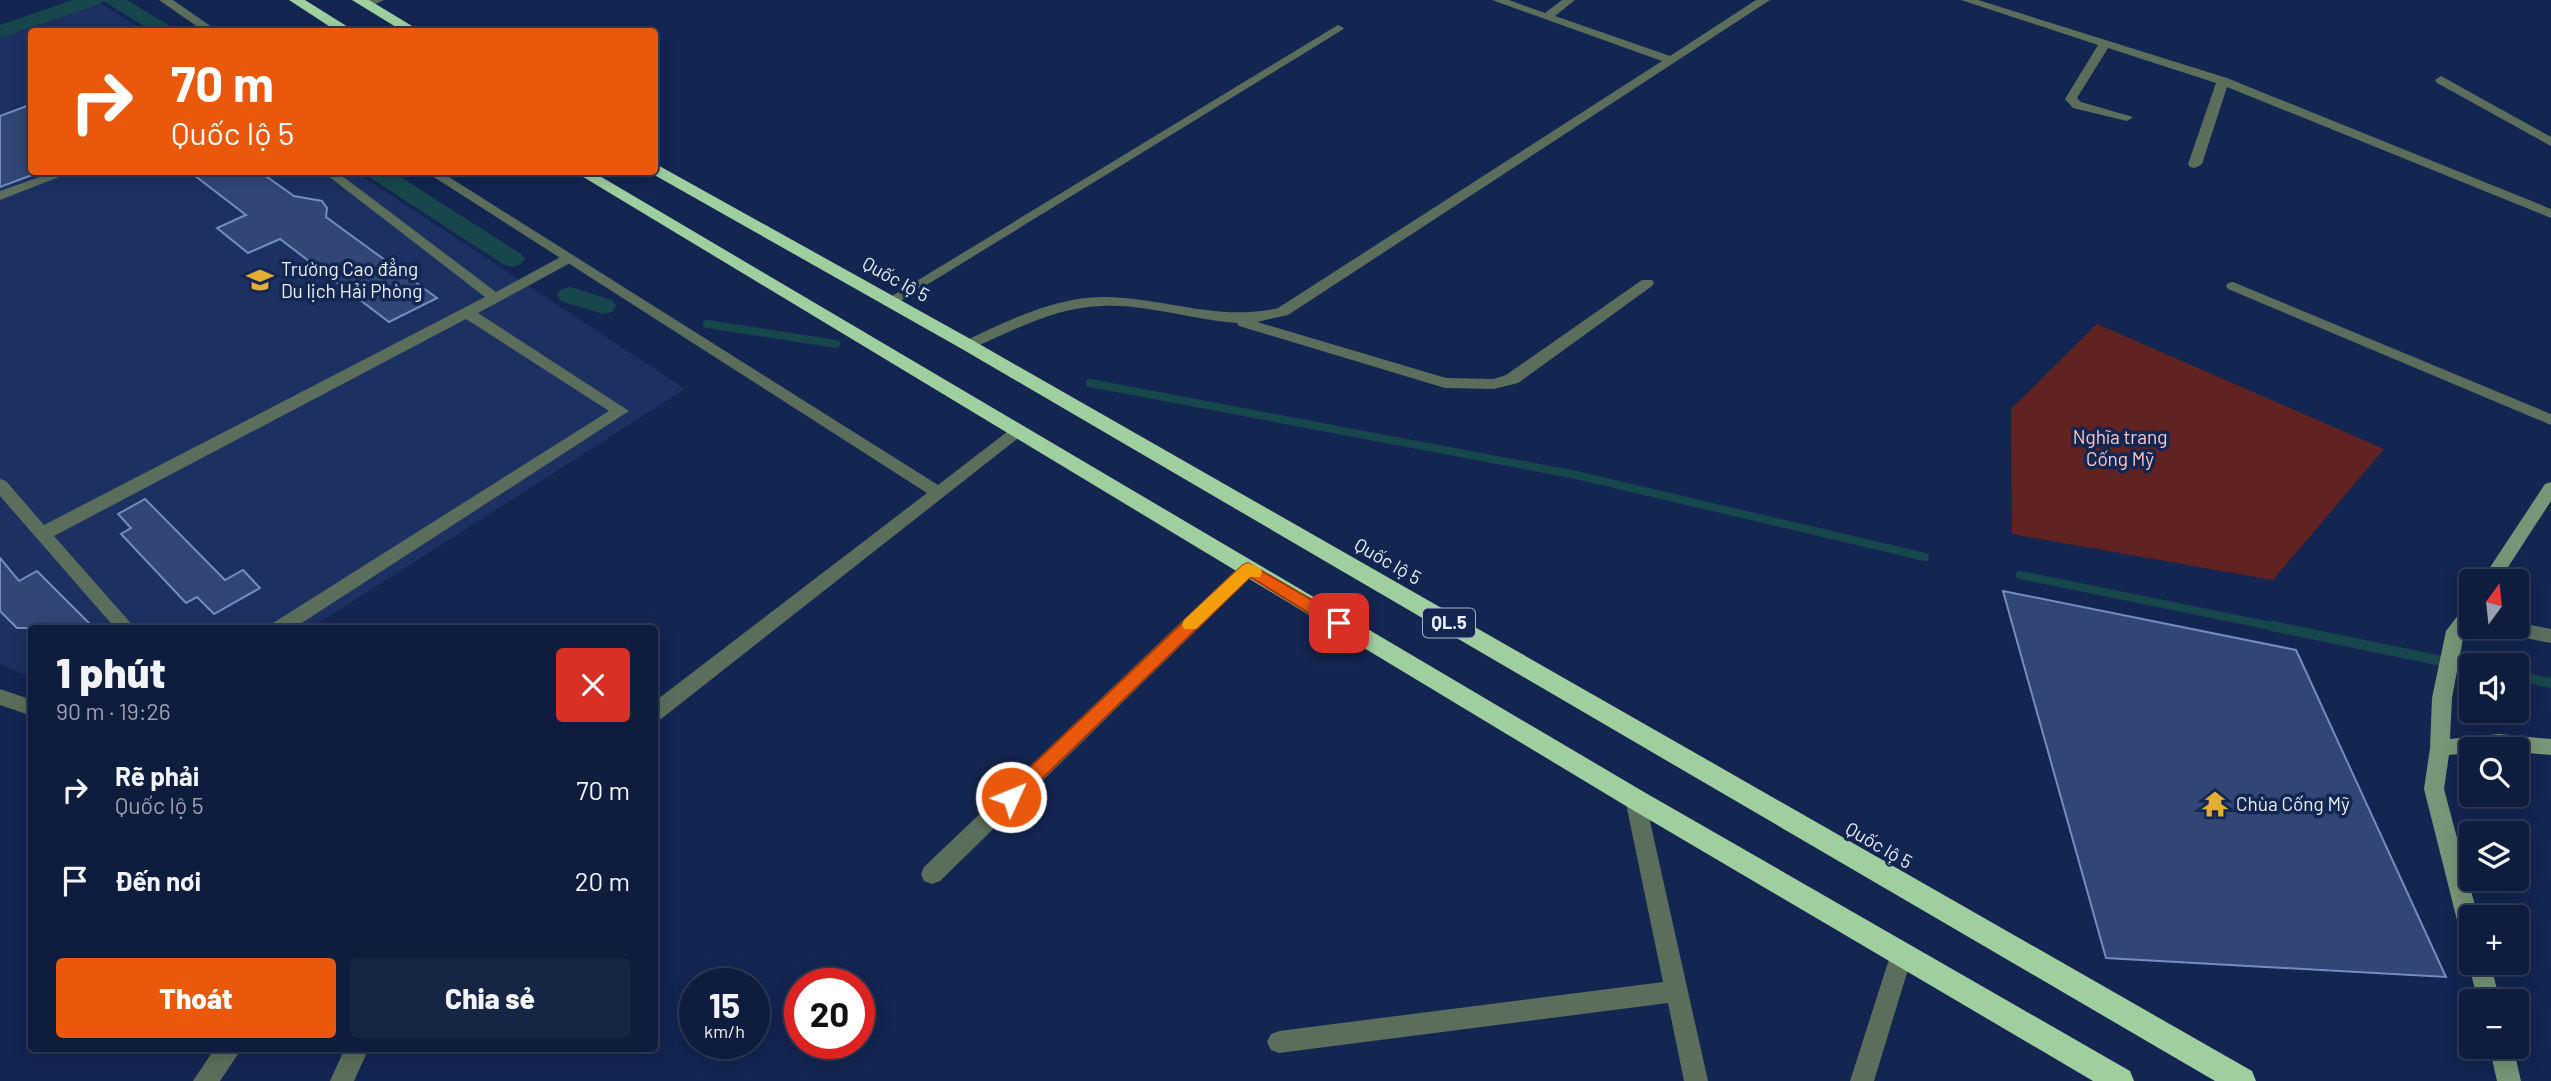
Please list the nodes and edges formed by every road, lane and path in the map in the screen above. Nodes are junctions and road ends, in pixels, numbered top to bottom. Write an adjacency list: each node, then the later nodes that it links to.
1 (164, 0): 9 (street)
2 (296, 0): 10 (highway)
3 (1498, 0): 8 (street)
4 (1569, 0): 8 (street)
5 (1764, 0): 14 (street)
6 (1967, 0): 13 (street)
7 (368, 1): 11 (highway)
8 (1546, 17): 14 (street)
9 (208, 28)
10 (342, 28)
11 (409, 28)
12 (1338, 28): 31 (street)
13 (2105, 43): 16 (street); 17 (street)
14 (1670, 60): 33 (street)
15 (2441, 80): 18 (street)
16 (2223, 81): 19 (street); 26 (street)
17 (2127, 117)
18 (2551, 142)
19 (2195, 164)
20 (658, 170): 31 (highway, Quốc lộ 5 / QL.5)
21 (57, 175): 25 (street)
22 (333, 175): 30 (street)
23 (438, 175): 27 (street)
24 (588, 175): 36 (highway)
25 (0, 197)
26 (2551, 214)
27 (569, 258): 30 (street); 39 (street)
28 (1647, 283): 33 (street)
29 (2233, 286): 35 (street)
30 (495, 298): 32 (street)
31 (889, 302): 34 (highway, Quốc lộ 5 / QL.5)
32 (467, 313): 40 (street); 44 (street)
33 (1224, 317): 34 (street)
34 (968, 345): 67 (highway, Quốc lộ 5 / QL.5)
35 (2551, 420)
36 (1018, 432): 39 (street); 41 (highway)
37 (0, 485): 40 (street)
38 (2551, 488): 42 (street)
39 (939, 494): 50 (street)
40 (42, 534): 43 (street)
41 (1248, 569): 53 (highway); 54 (street)
42 (2498, 569)
43 (122, 625)
44 (285, 625)
45 (2529, 632): 46 (street)
46 (2551, 636)
47 (2460, 639): 52 (street)
48 (0, 697): 49 (street)
49 (28, 707)
50 (658, 710)
51 (2551, 747): 52 (street)
52 (2441, 748): 55 (street)
53 (1635, 799): 56 (highway); 57 (street)
54 (932, 874)
55 (2464, 905)
56 (1902, 953): 65 (street); 66 (highway)
57 (1675, 990): 58 (street); 64 (street)
58 (1279, 1042)
59 (227, 1052): 62 (street)
60 (355, 1052): 63 (street)
61 (2504, 1059): 68 (street)
62 (205, 1081)
63 (342, 1081)
64 (1696, 1081)
65 (1862, 1081)
66 (2119, 1081)
67 (2242, 1081)
68 (2510, 1081)

